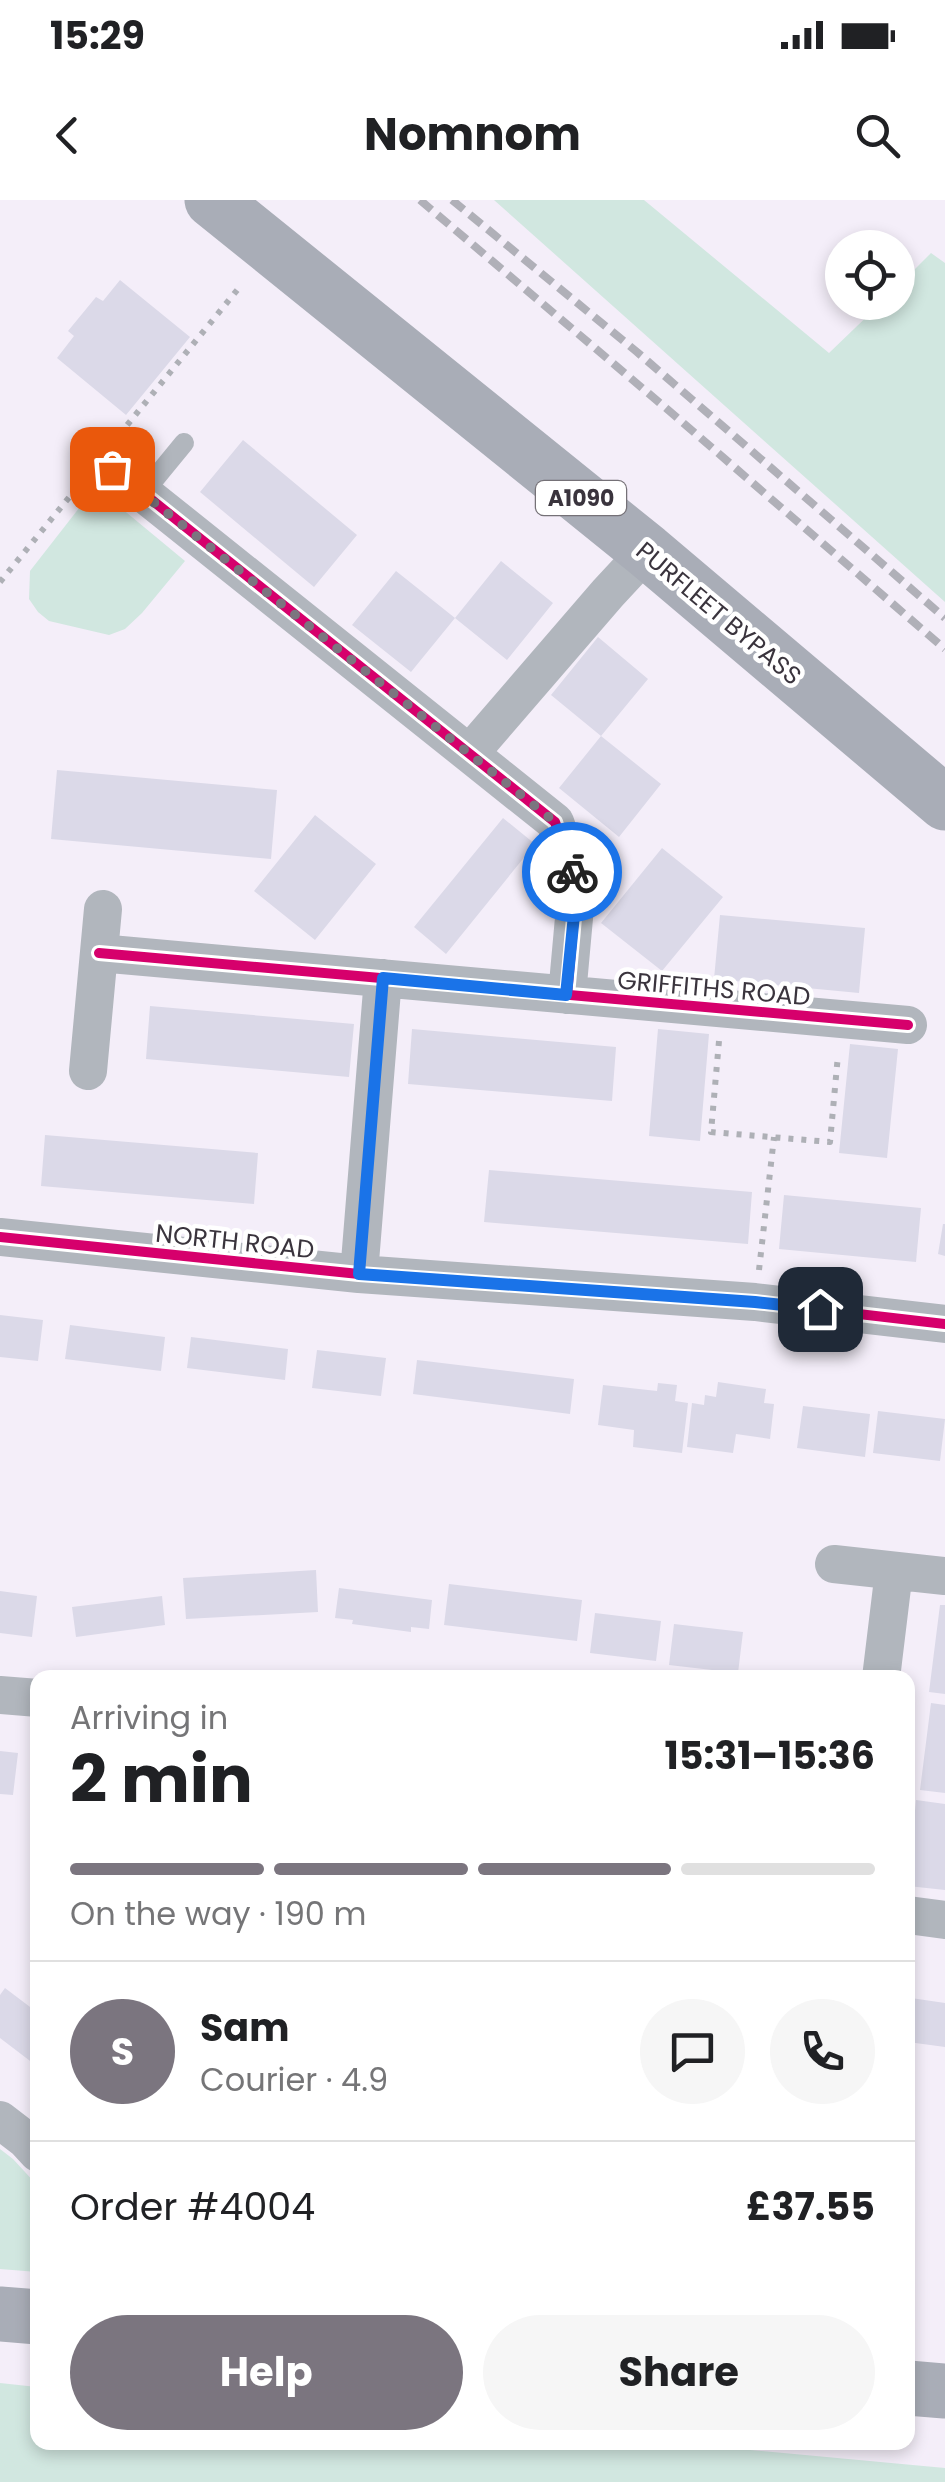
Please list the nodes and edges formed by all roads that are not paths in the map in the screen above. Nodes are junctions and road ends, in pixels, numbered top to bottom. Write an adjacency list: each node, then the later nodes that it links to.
1 (212, 200): 5 (main road, PURFLEET BYPASS / A1090)
2 (184, 443): 4 (lane)
3 (112, 469): 4 (street)
4 (143, 493): 6 (street)
5 (647, 551): 6 (street); 7 (main road, PURFLEET BYPASS / A1090)
6 (470, 754): 11 (street)
7 (945, 802)
8 (103, 909): 9 (street)
9 (99, 953): 10 (street, GRIFFITHS ROAD); 13 (street)
10 (383, 978): 11 (street, GRIFFITHS ROAD); 15 (street)
11 (566, 995): 12 (street, GRIFFITHS ROAD)
12 (908, 1025)
13 (88, 1071)
14 (0, 1237): 15 (street, NORTH ROAD)
15 (359, 1274): 16 (street, NORTH ROAD)
16 (945, 1324)
17 (834, 1564): 18 (street)
18 (894, 1570): 19 (street); 20 (street)
19 (945, 1576)
20 (882, 1670)
21 (0, 1695): 22 (street)
22 (30, 1697)
23 (915, 1916): 24 (street)
24 (945, 1920)
25 (0, 2120): 26 (street)
26 (30, 2144)
27 (0, 2314): 28 (main road)
28 (30, 2316)
29 (915, 2389): 30 (main road)
30 (945, 2391)

